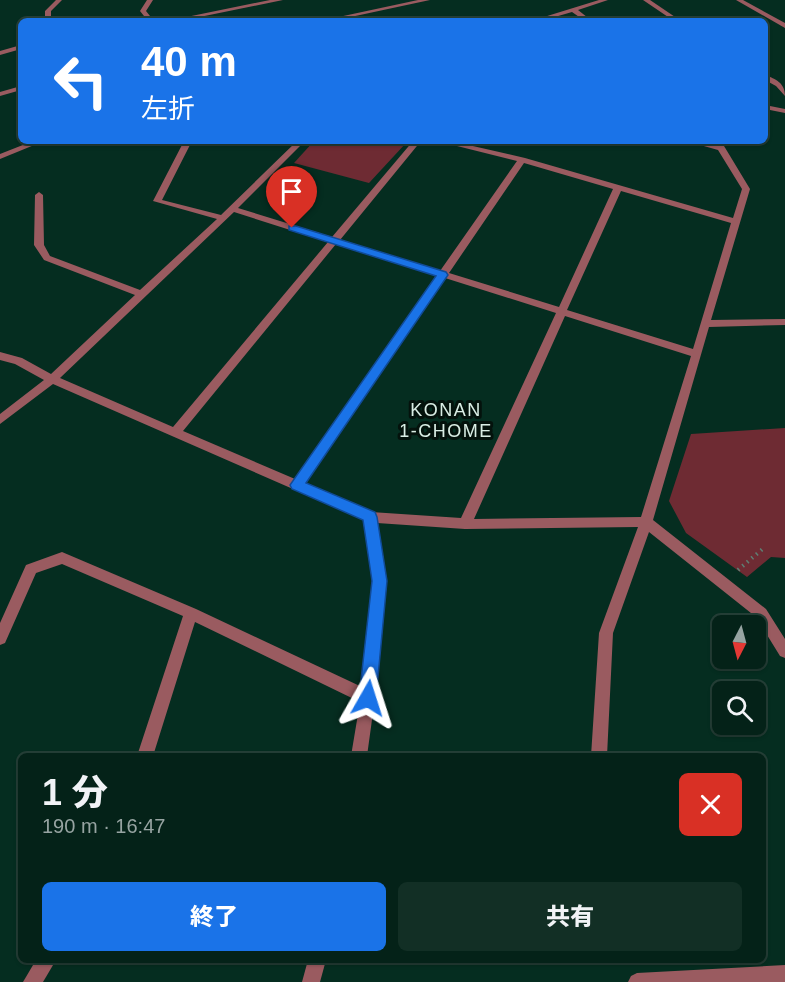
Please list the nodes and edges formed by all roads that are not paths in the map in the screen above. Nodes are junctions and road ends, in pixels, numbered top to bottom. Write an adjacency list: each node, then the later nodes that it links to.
1 (59, 0): 9 (street)
2 (150, 0): 10 (street)
3 (276, 0): 11 (street)
4 (427, 0): 12 (street)
5 (604, 0): 8 (street)
6 (646, 0): 15 (street)
7 (739, 0): 16 (street)
8 (572, 9): 13 (street); 14 (street)
9 (48, 18)
10 (149, 18)
11 (185, 18)
12 (339, 18)
13 (544, 18)
14 (585, 18)
15 (673, 18)
16 (785, 26)
17 (18, 48): 18 (street)
18 (0, 53)
19 (768, 78): 20 (street)
20 (782, 85): 23 (street)
21 (18, 89): 22 (street)
22 (0, 94)
23 (785, 94)
24 (768, 108): 25 (street)
25 (785, 111)
26 (32, 144): 32 (street)
27 (186, 144): 37 (street)
28 (298, 144): 36 (street)
29 (414, 144): 39 (street)
30 (454, 144): 33 (street)
31 (719, 145): 38 (street)
32 (0, 157)
33 (522, 159): 34 (street); 40 (street)
34 (618, 188): 38 (street); 42 (street)
35 (39, 195): 41 (street)
36 (232, 209): 37 (street); 39 (street)
37 (223, 218): 41 (street)
38 (737, 222): 44 (street)
39 (332, 241): 40 (street); 49 (street)
40 (443, 275): 42 (street); 50 (street)
41 (141, 294): 47 (street)
42 (560, 312): 45 (street); 53 (street)
43 (785, 322): 44 (street)
44 (706, 324): 45 (street)
45 (698, 354): 52 (street)
46 (0, 356): 47 (street)
47 (52, 379): 48 (street); 49 (street)
48 (0, 420)
49 (175, 432): 50 (street)
50 (297, 485): 51 (street)
51 (370, 517): 53 (street); 57 (street)
52 (646, 522): 53 (street); 56 (street); 60 (street)
53 (465, 524)
54 (191, 613): 55 (street); 57 (street); 58 (street)
55 (0, 638)
56 (785, 651)
57 (368, 698): 59 (street)
58 (146, 753)
59 (359, 753)
60 (599, 753)
61 (45, 963): 65 (street)
62 (316, 963): 66 (street)
63 (785, 974): 64 (street)
64 (666, 981): 67 (street)
65 (32, 982)
66 (311, 982)
67 (637, 982)

